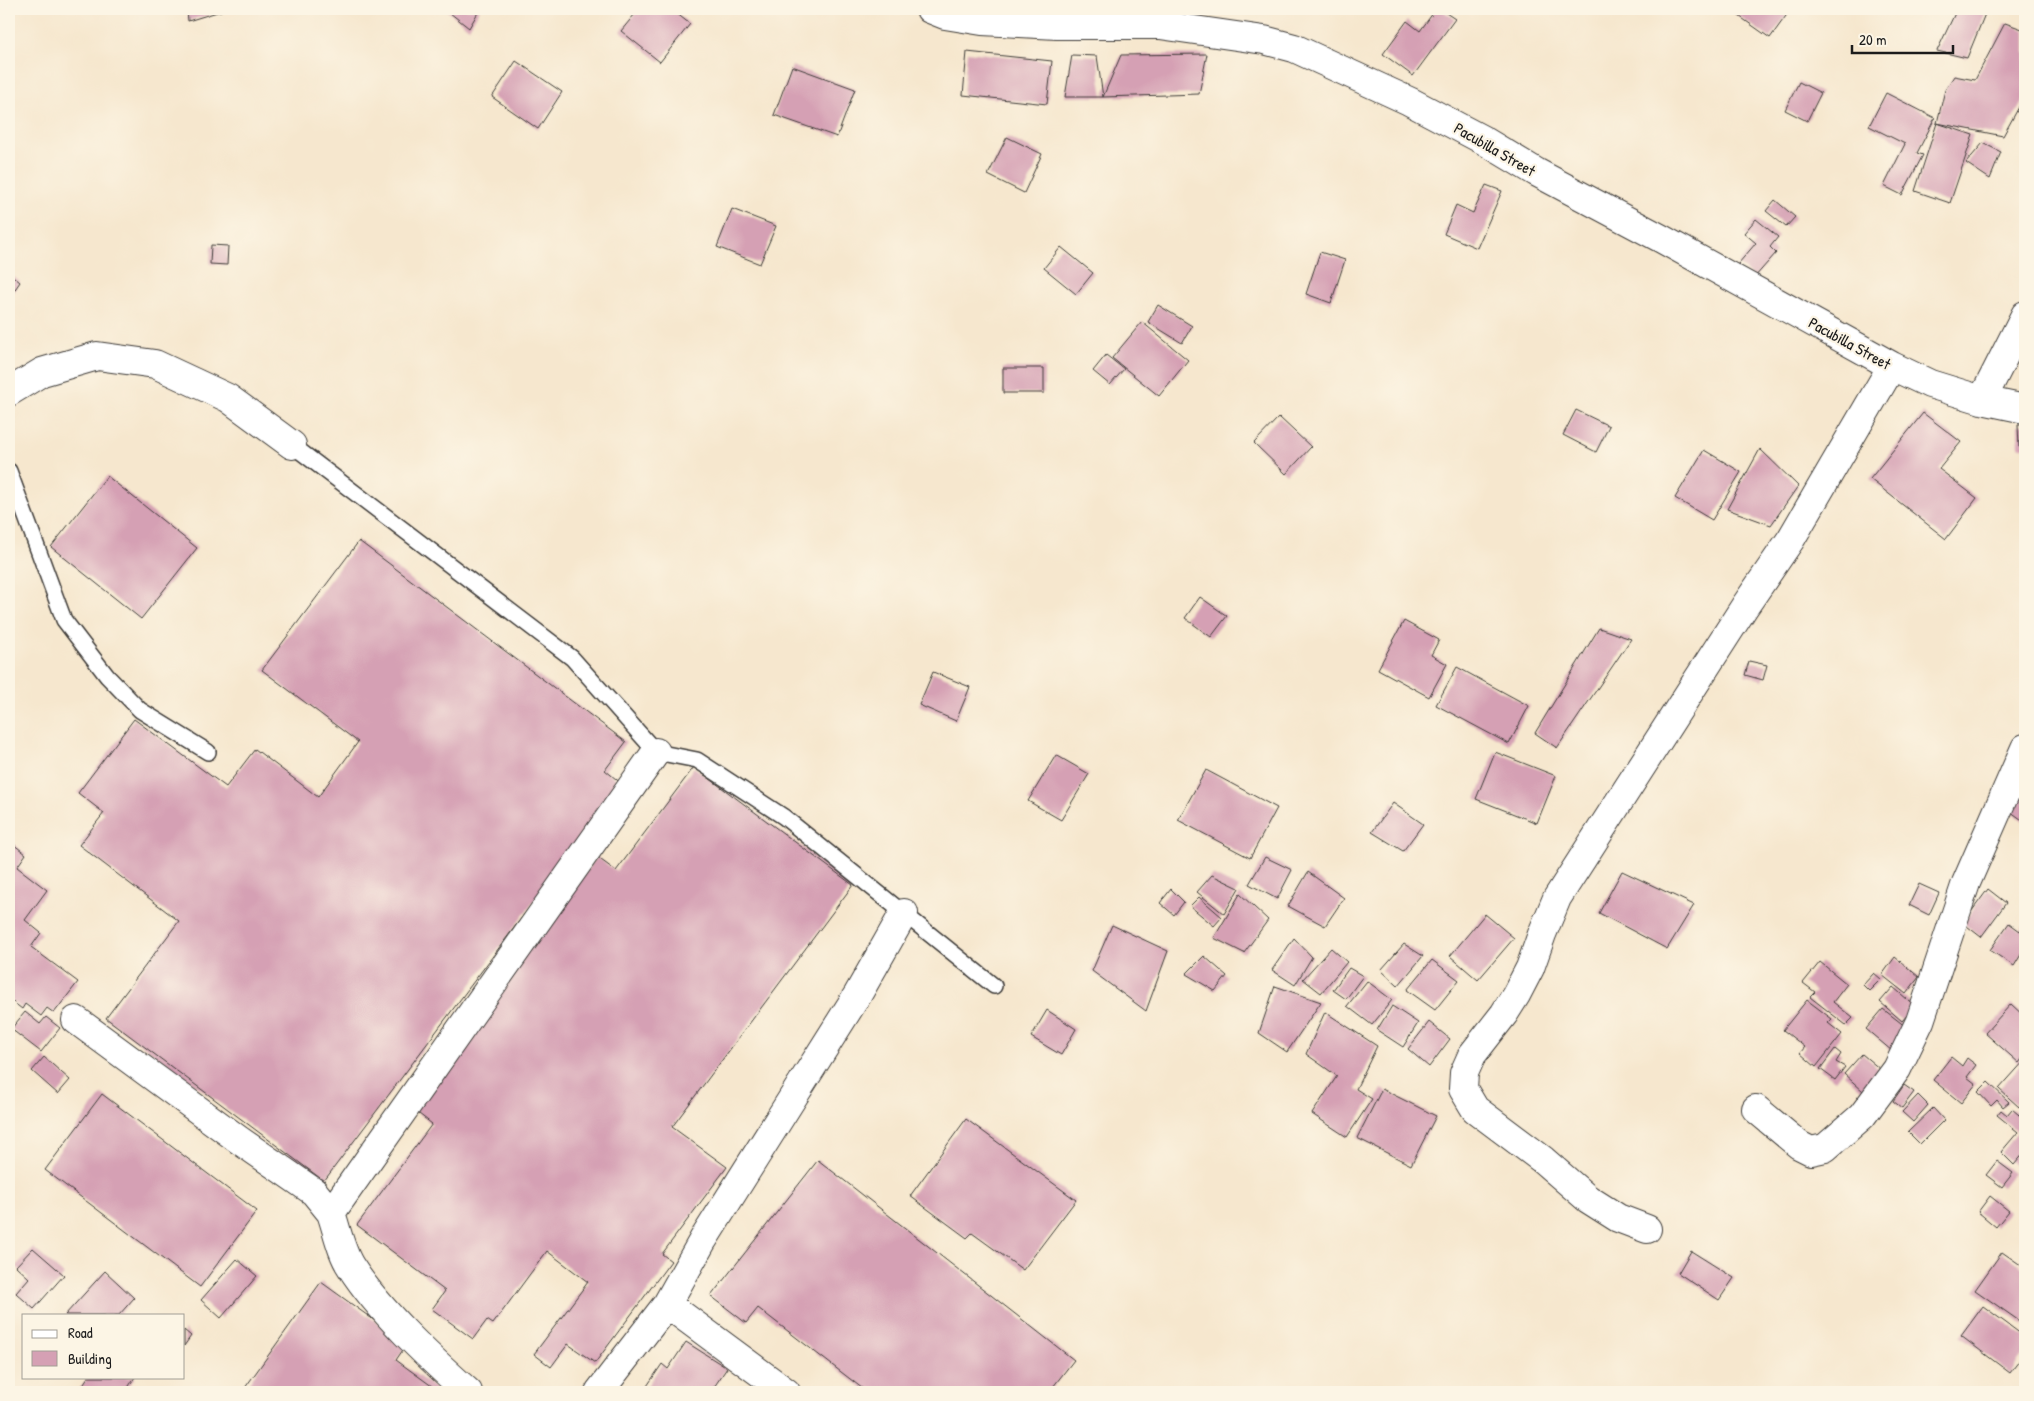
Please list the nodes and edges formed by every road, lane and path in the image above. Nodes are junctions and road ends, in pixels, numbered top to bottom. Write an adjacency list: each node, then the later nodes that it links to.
1 (930, 9): 3 (street, Pacubilla Street)
2 (2025, 315): 5 (street)
3 (1892, 366): 5 (street, Pacubilla Street); 17 (street)
4 (9, 392): 7 (street)
5 (1982, 400): 6 (street, Pacubilla Street)
6 (2025, 410)
7 (292, 444): 11 (lane)
8 (9, 471): 10 (lane)
9 (2025, 748): 15 (street)
10 (208, 752)
11 (656, 752): 12 (lane); 16 (street)
12 (904, 913): 13 (lane); 18 (street)
13 (994, 986)
14 (76, 1020): 16 (street)
15 (1756, 1109)
16 (331, 1213): 19 (street)
17 (1647, 1230)
18 (667, 1304): 20 (street); 21 (street)
19 (468, 1392)
20 (599, 1392)
21 (786, 1392)

